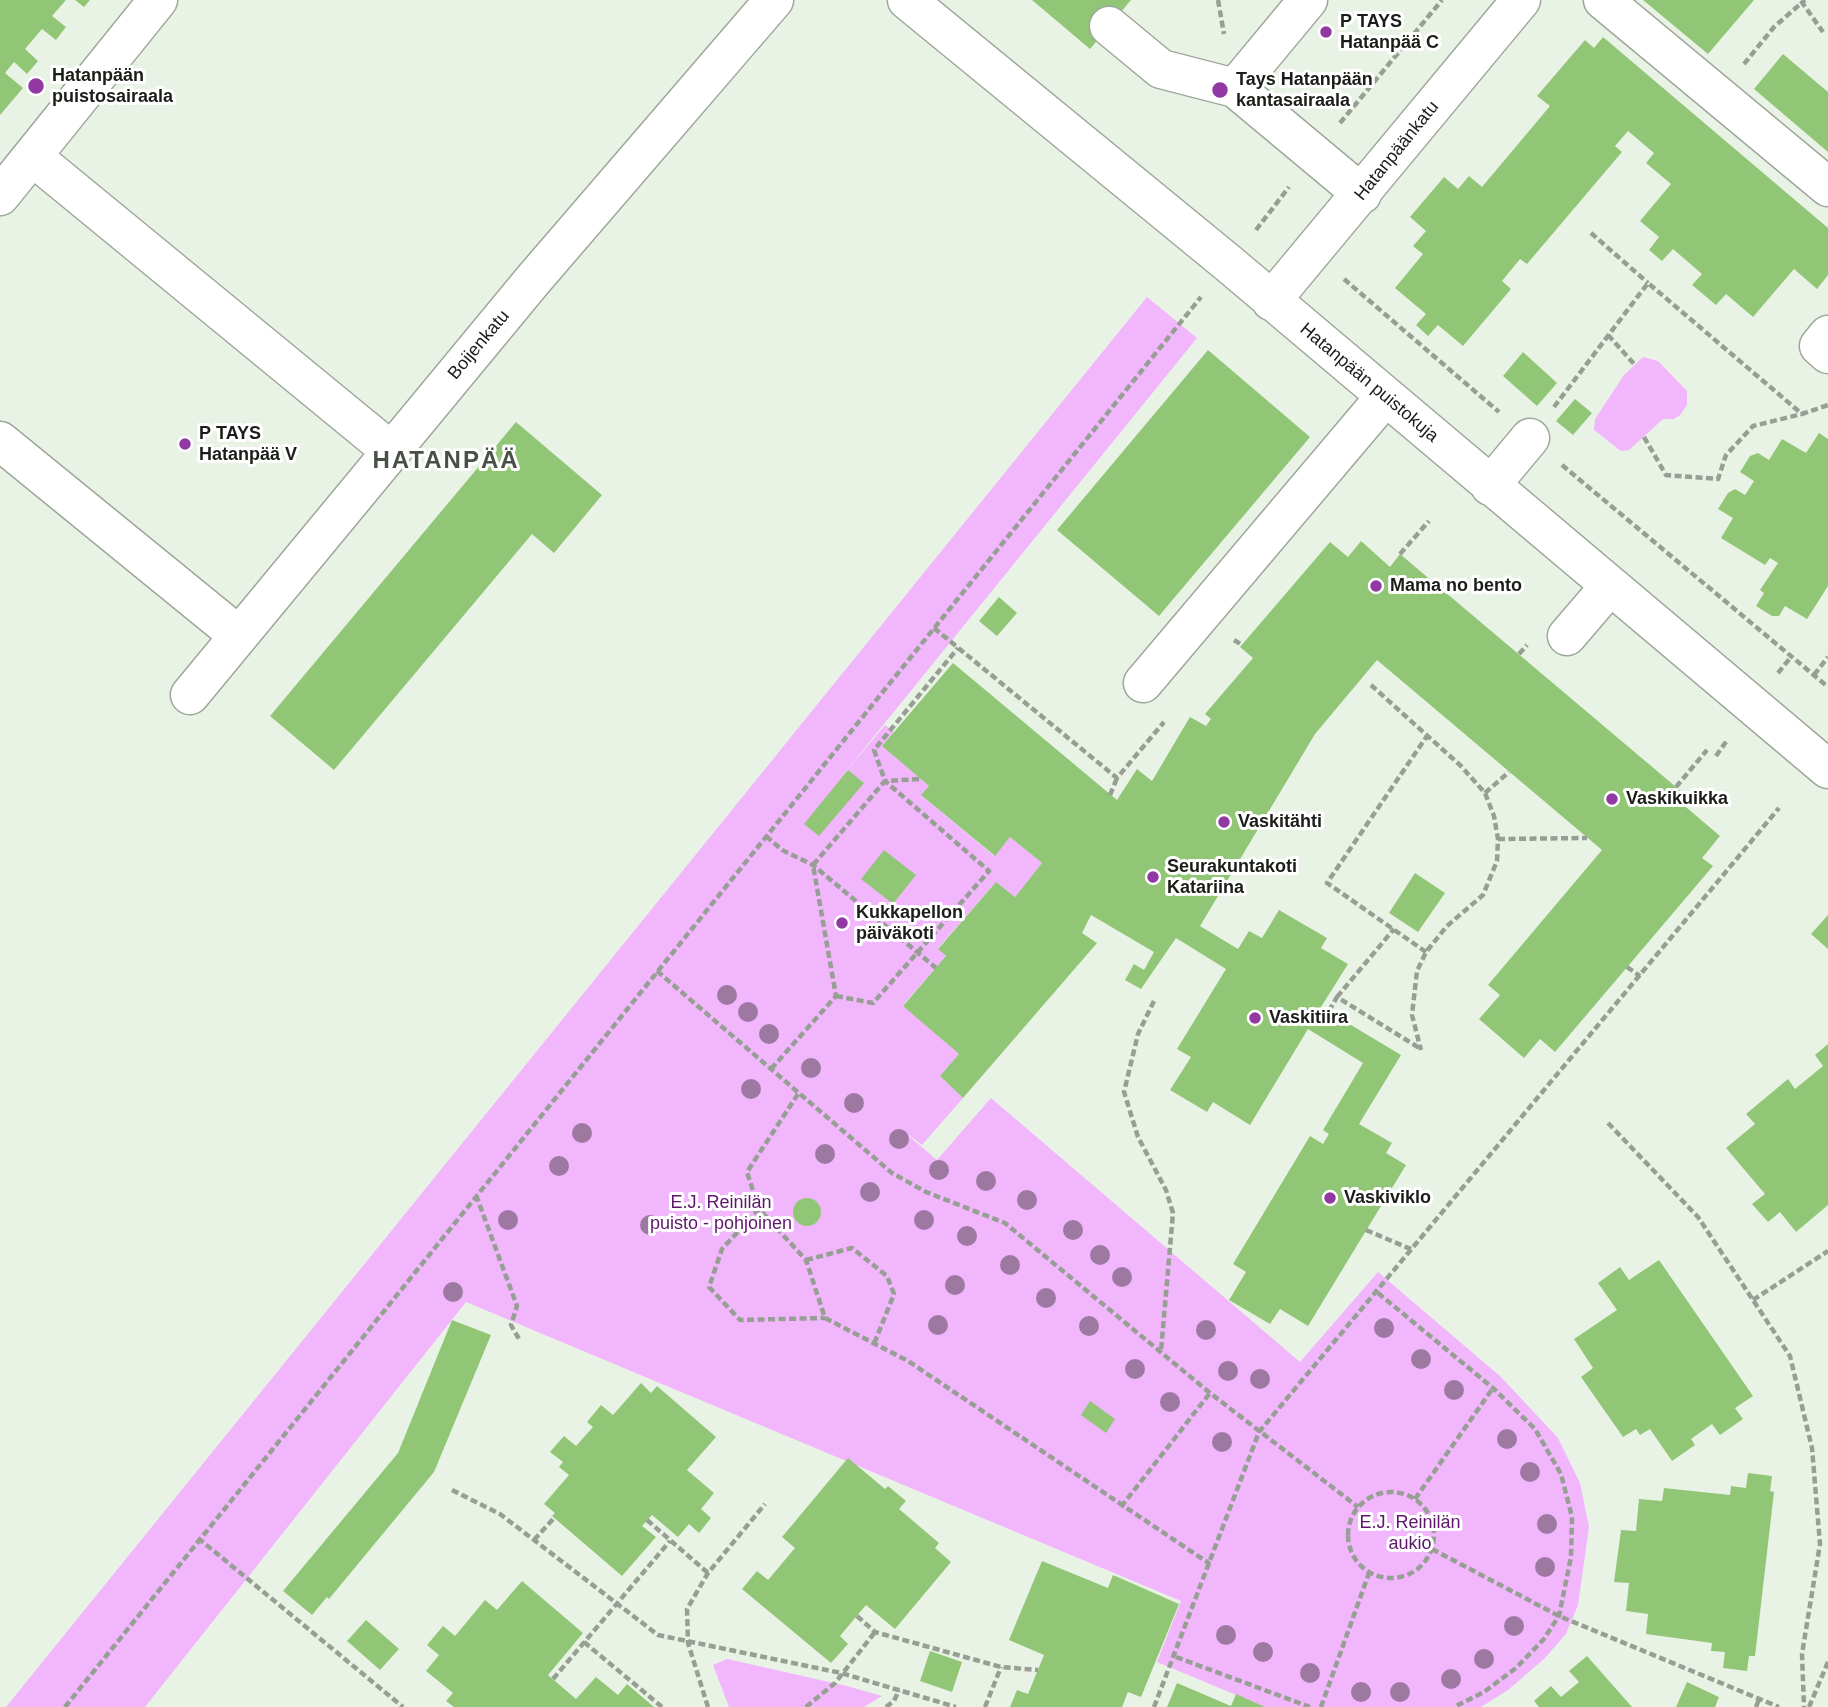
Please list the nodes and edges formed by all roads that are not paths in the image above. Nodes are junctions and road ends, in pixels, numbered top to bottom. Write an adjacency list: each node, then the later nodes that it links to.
1 (158, 0): 9 (street)
2 (774, 0): 19 (street, Boijenkatu)
3 (907, 0): 13 (street, Hatanpään puistokuja)
4 (1308, 0): 8 (street)
5 (1521, 0): 11 (street, Hatanpäänkatu)
6 (1603, 0): 10 (street)
7 (1109, 26): 8 (street)
8 (1235, 88): 11 (street)
9 (33, 157): 12 (street); 19 (street)
10 (1828, 187)
11 (1362, 194): 13 (street, Hatanpäänkatu)
12 (0, 195)
13 (1272, 301): 16 (street, Hatanpään puistokuja)
14 (1828, 335): 15 (street)
15 (1828, 354)
16 (1385, 397): 20 (street, Hatanpään puistokuja); 24 (street)
17 (1530, 438): 20 (street)
18 (0, 441): 22 (street)
19 (391, 451): 22 (street, Boijenkatu)
20 (1490, 486): 21 (street, Hatanpään puistokuja)
21 (1609, 587): 23 (street); 26 (street, Hatanpään puistokuja)
22 (238, 635): 25 (street, Boijenkatu)
23 (1567, 636)
24 (1143, 683)
25 (190, 695)
26 (1828, 769)

